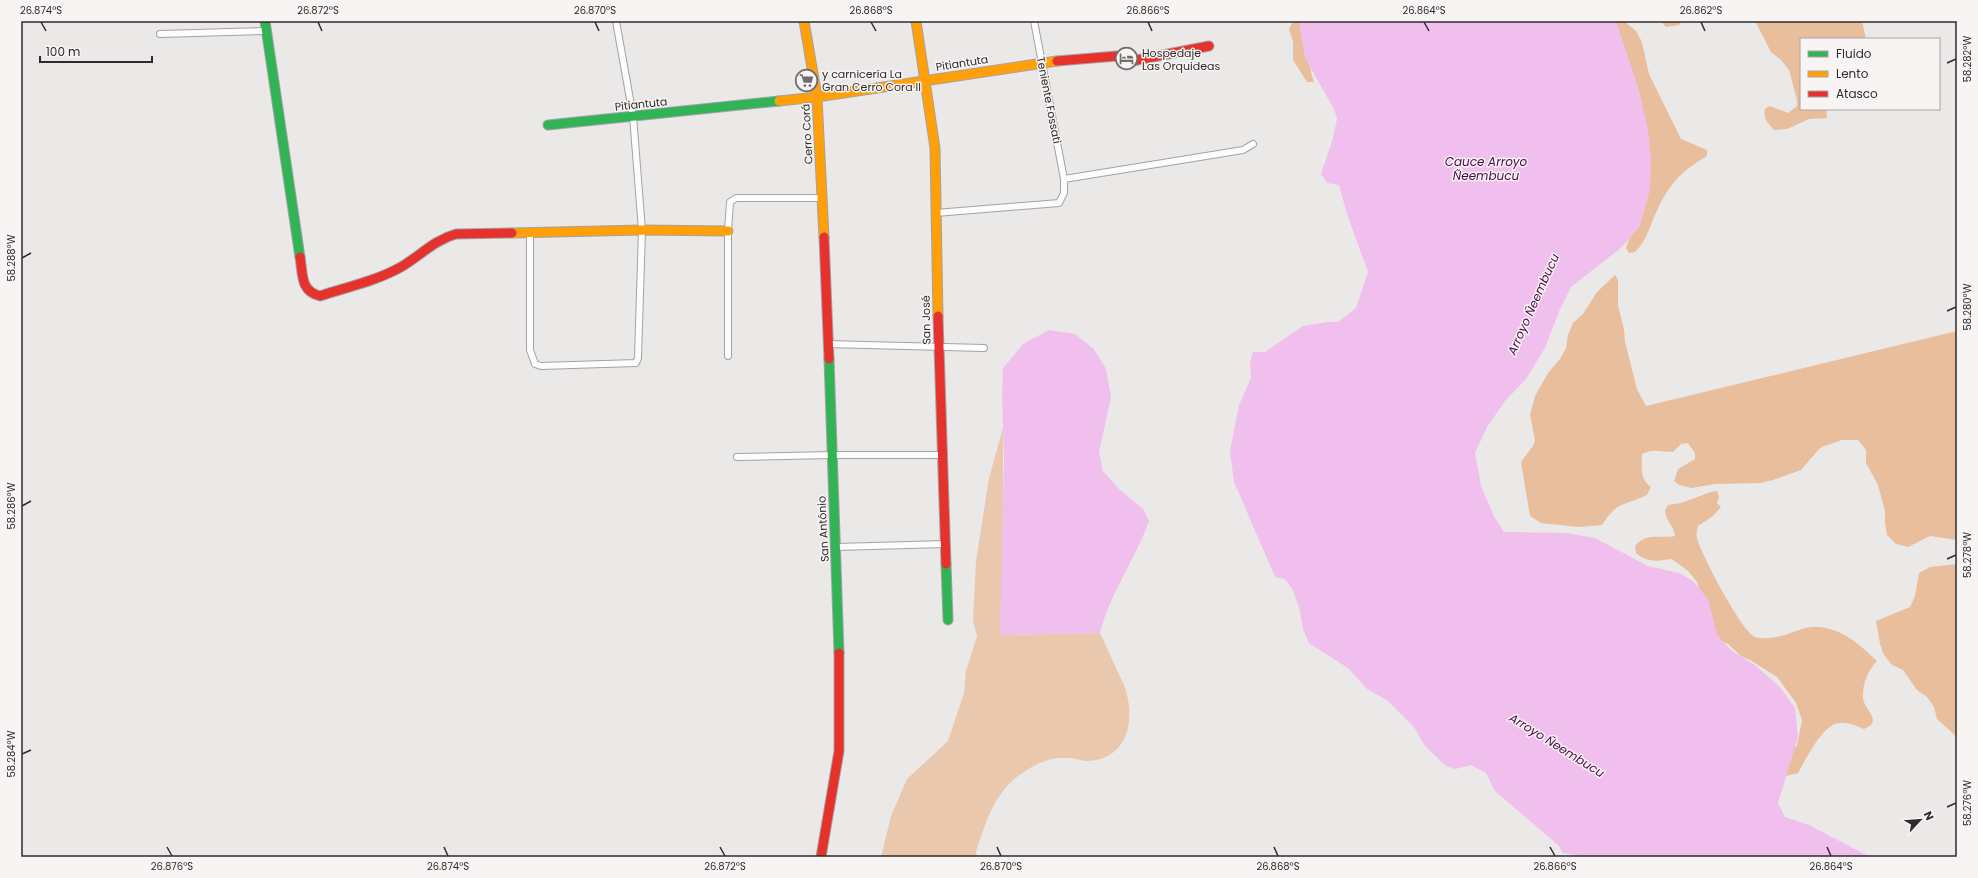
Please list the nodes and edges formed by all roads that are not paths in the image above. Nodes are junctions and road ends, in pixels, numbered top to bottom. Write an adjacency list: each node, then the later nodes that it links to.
1 (265, 21): 6 (street)
2 (616, 21): 12 (street)
3 (804, 21): 11 (street, Cerro Corá)
4 (916, 21): 10 (street, San José)
5 (1034, 21): 9 (street, Teniente Fossati)
6 (266, 31): 7 (street); 20 (street)
7 (160, 34)
8 (1209, 46): 9 (street, Pitiantuta)
9 (1042, 62): 10 (street, Pitiantuta); 15 (street, Teniente Fossati)
10 (925, 81): 11 (street, Pitiantuta); 17 (street, San José)
11 (817, 97): 12 (street, Pitiantuta); 16 (street, Cerro Corá)
12 (633, 116): 13 (street, Pitiantuta); 18 (street)
13 (548, 125)
14 (1253, 144): 15 (street)
15 (1064, 179): 17 (street, Teniente Fossati)
16 (823, 198): 19 (street); 21 (street, San António)
17 (936, 213): 22 (street, San José)
18 (642, 230): 19 (street); 20 (street); 20 (street)
19 (728, 231): 24 (street)
20 (530, 232)
21 (828, 344): 22 (street); 25 (street, San António)
22 (938, 347): 23 (street); 26 (street, San José)
23 (984, 348)
24 (728, 356)
25 (832, 455): 26 (street); 27 (street); 29 (street, San António)
26 (943, 455): 28 (street, San José)
27 (737, 457)
28 (946, 544): 29 (street); 30 (street, San José)
29 (836, 547): 31 (street, San António)
30 (948, 620)
31 (820, 857)

